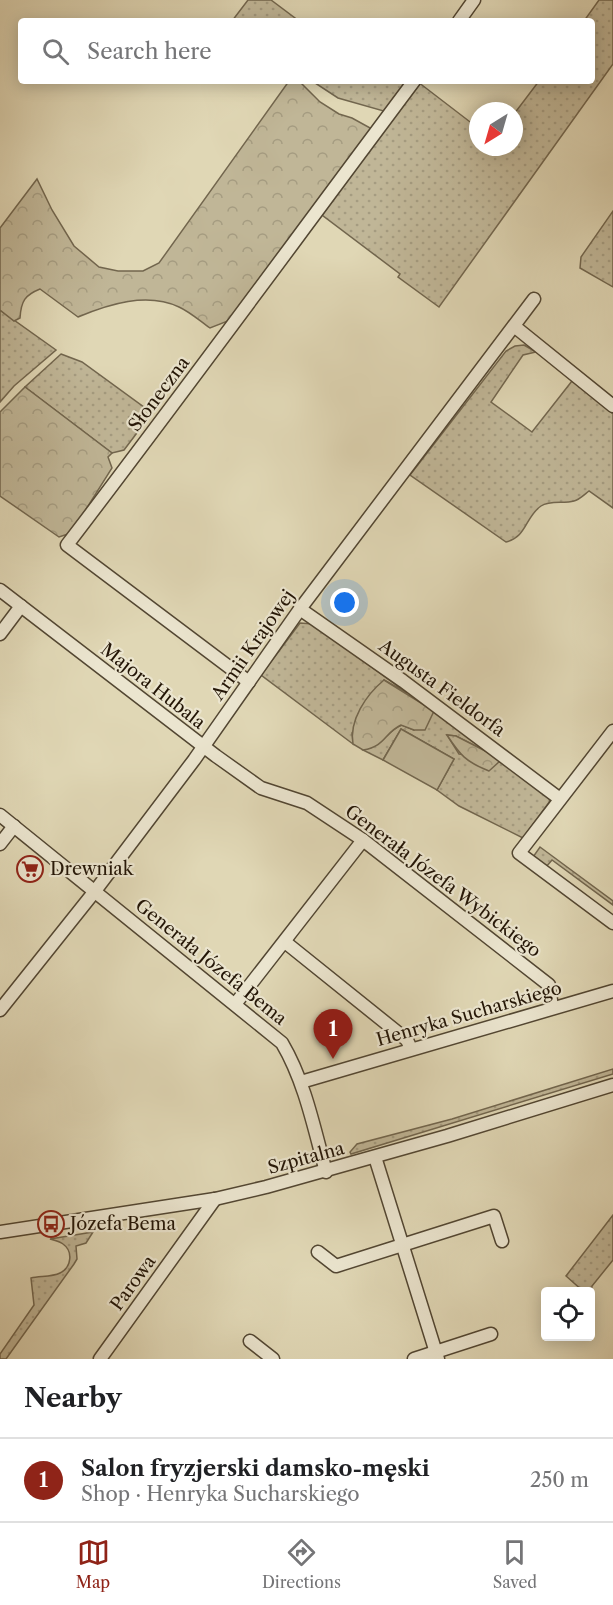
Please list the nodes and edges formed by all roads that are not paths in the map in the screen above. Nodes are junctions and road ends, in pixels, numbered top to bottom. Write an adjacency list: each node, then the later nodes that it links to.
1 (474, 0): 2 (street)
2 (461, 18)
3 (412, 84): 11 (street, Słoneczna)
4 (534, 299): 5 (street, Armii Krajowej)
5 (514, 326): 6 (street); 9 (street, Armii Krajowej)
6 (613, 406)
7 (0, 590): 8 (street, Majora Hubala)
8 (21, 606): 10 (street); 13 (street, Majora Hubala)
9 (300, 609): 11 (street, Armii Krajowej); 15 (street, Augusta Fieldorfa)
10 (0, 634)
11 (249, 682): 13 (street, Armii Krajowej)
12 (613, 730): 15 (street)
13 (204, 747): 14 (street, Majora Hubala); 20 (street, Armii Krajowej)
14 (292, 798): 18 (street, Generała Józefa Wybickiego)
15 (560, 799): 21 (street)
16 (0, 815): 17 (street, Generała Józefa Bema)
17 (14, 826): 19 (street); 20 (street, Generała Józefa Bema)
18 (363, 840): 22 (street); 25 (street, Generała Józefa Wybickiego)
19 (0, 843)
20 (95, 891): 24 (street, Generała Józefa Bema); 26 (street, Armii Krajowej)
21 (613, 924)
22 (285, 942): 24 (street); 27 (street)
23 (613, 991): 25 (street, Henryka Sucharskiego)
24 (236, 1003): 28 (street, Generała Józefa Bema)
25 (552, 1008): 27 (street, Henryka Sucharskiego)
26 (0, 1010)
27 (411, 1049): 28 (street, Henryka Sucharskiego)
28 (301, 1082): 31 (street, Generała Józefa Bema)
29 (613, 1085): 30 (street, Szpitalna)
30 (375, 1157): 31 (street, Szpitalna); 35 (street)
31 (326, 1172): 32 (street, Szpitalna)
32 (215, 1198): 33 (street, Szpitalna); 40 (street, Parowa)
33 (0, 1232)
34 (502, 1241): 35 (street)
35 (403, 1246): 36 (street); 39 (street)
36 (318, 1252)
37 (491, 1334): 39 (street)
38 (250, 1341): 41 (street)
39 (437, 1355): 42 (street)
40 (100, 1359)
41 (273, 1359)
42 (414, 1359)

